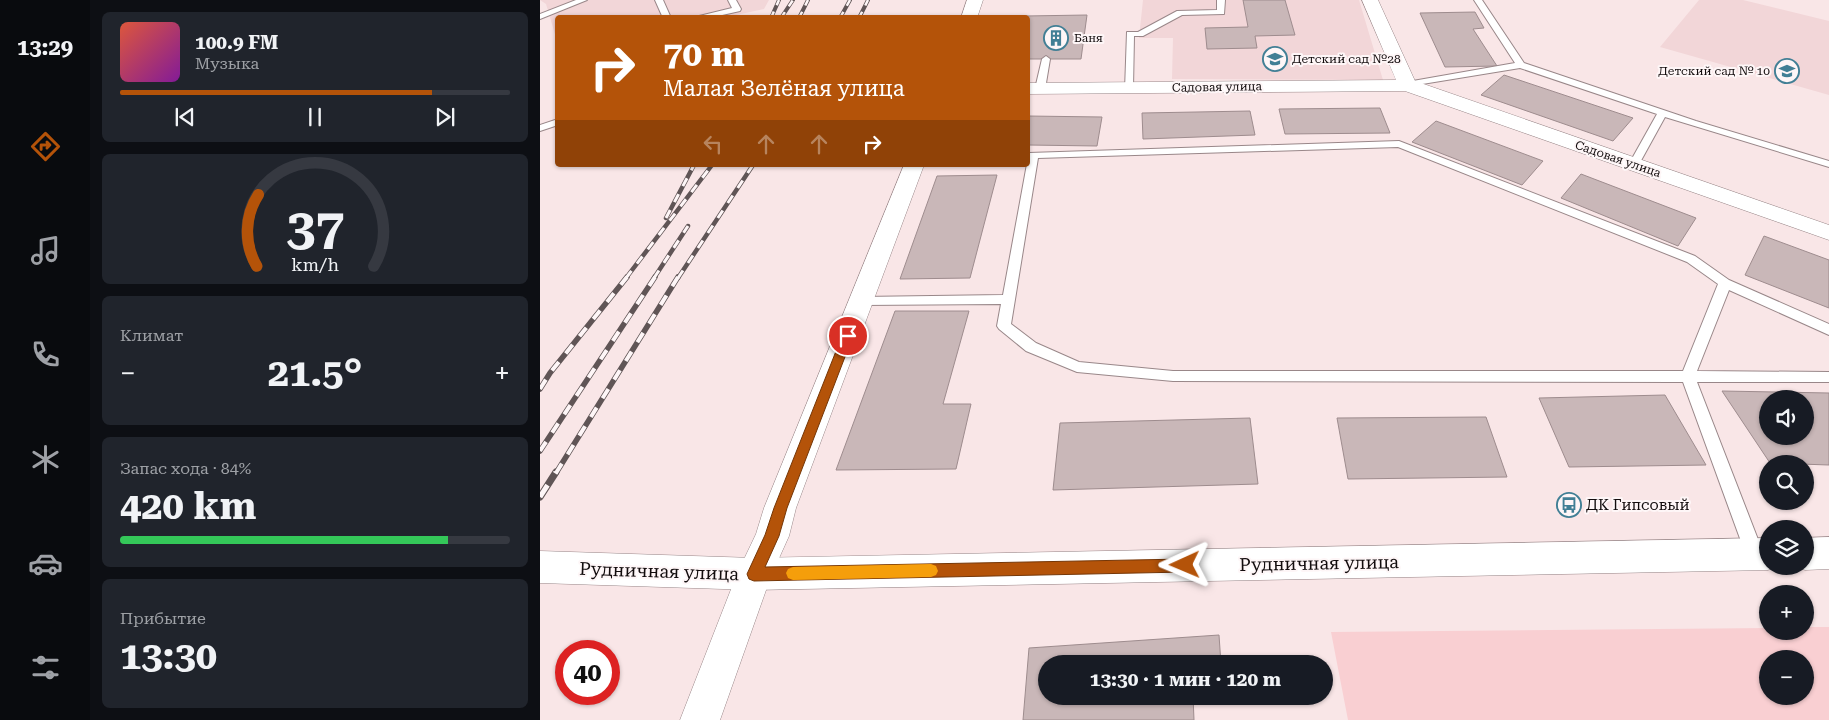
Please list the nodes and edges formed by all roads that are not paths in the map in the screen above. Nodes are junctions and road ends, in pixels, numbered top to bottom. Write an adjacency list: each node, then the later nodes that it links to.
1 (583, 0): 11 (lane)
2 (659, 0): 8 (lane)
3 (732, 0): 9 (lane)
4 (975, 0): 10 (street)
5 (1221, 0): 15 (lane)
6 (1370, 0): 14 (street)
7 (1478, 0): 13 (lane)
8 (666, 15)
9 (710, 15)
10 (970, 15)
11 (540, 17)
12 (1046, 59): 16 (lane)
13 (1521, 65): 14 (lane); 17 (lane)
14 (1407, 85): 15 (street, Садовая улица); 20 (street, Садовая улица)
15 (1128, 88): 16 (street, Садовая улица)
16 (1034, 89)
17 (1663, 112): 20 (lane); 21 (lane)
18 (555, 123): 19 (lane)
19 (540, 128)
20 (1634, 164): 23 (street, Садовая улица)
21 (1829, 164)
22 (913, 167): 26 (street)
23 (1829, 233)
24 (1725, 283): 25 (lane); 27 (lane); 28 (lane)
25 (1007, 299): 26 (lane); 28 (lane)
26 (861, 301): 35 (street)
27 (1829, 330)
28 (1688, 376): 29 (lane); 30 (lane)
29 (1829, 377)
30 (1759, 549)
31 (1829, 553): 33 (street)
32 (1759, 554): 35 (street, Рудничная улица)
33 (1814, 554)
34 (540, 566): 35 (street, Рудничная улица)
35 (754, 574): 36 (street)
36 (700, 720)

